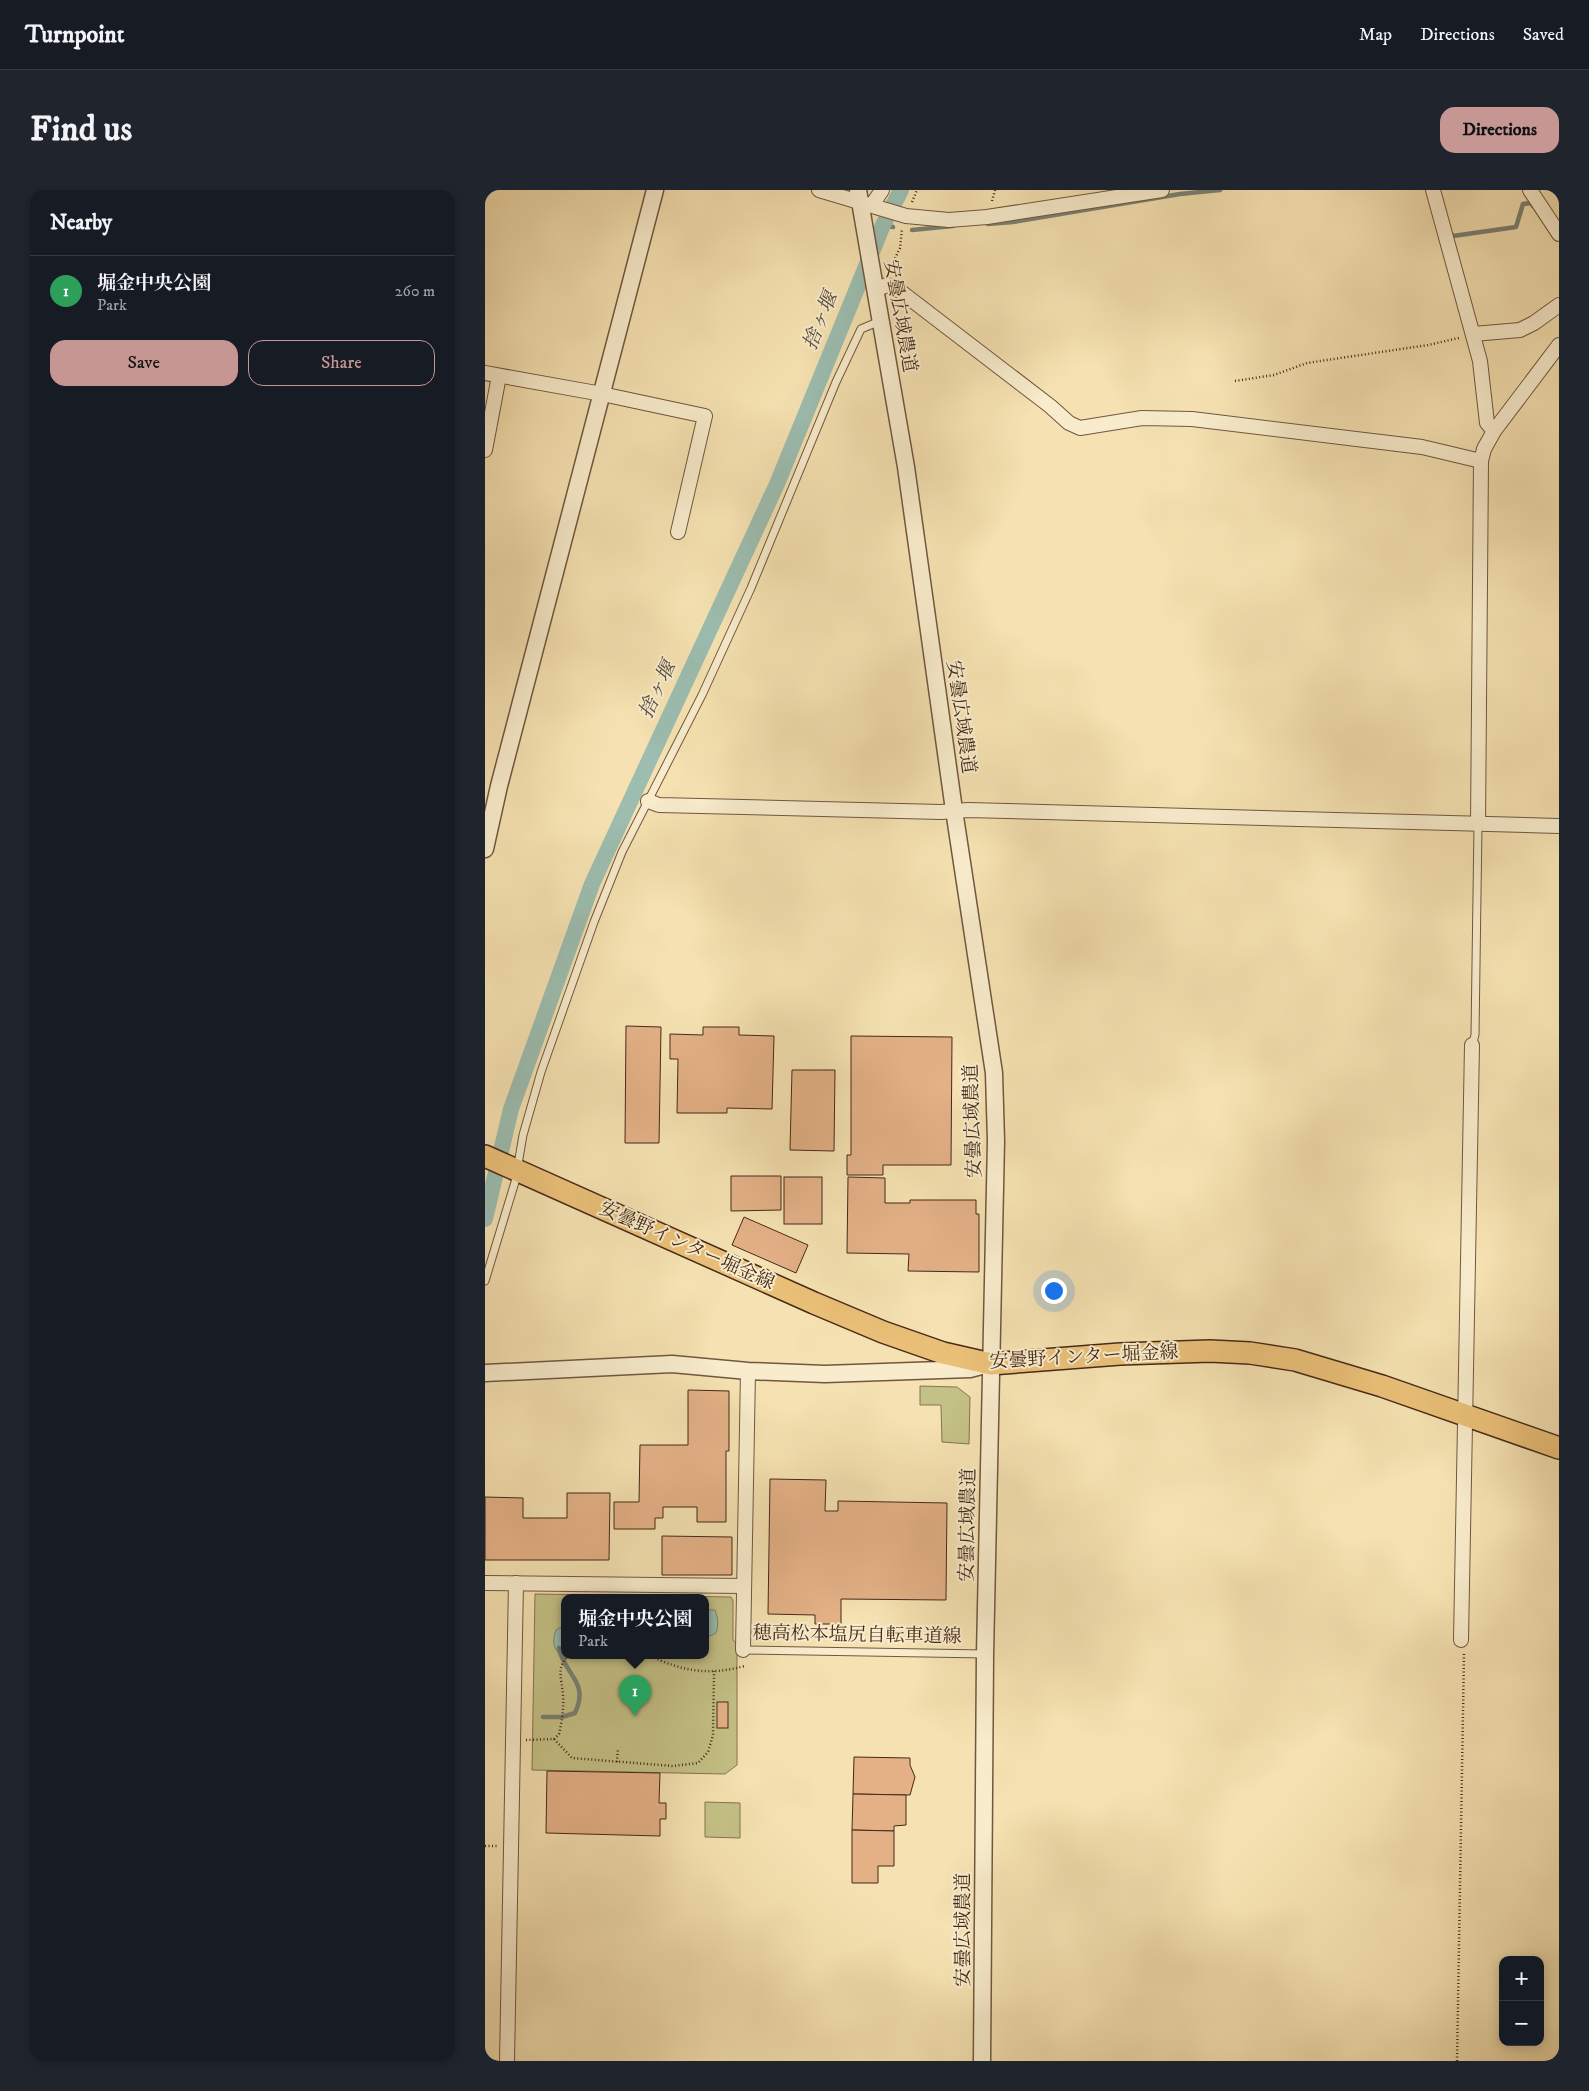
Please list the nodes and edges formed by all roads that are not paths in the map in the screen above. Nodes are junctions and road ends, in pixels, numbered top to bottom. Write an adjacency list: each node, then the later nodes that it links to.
1 (655, 190): 15 (street)
2 (819, 190): 7 (street)
3 (882, 190): 7 (street)
4 (1161, 190): 7 (street)
5 (1433, 190): 12 (street)
6 (1530, 190): 8 (street)
7 (867, 201): 9 (street, 安曇広域農道)
8 (1559, 234)
9 (874, 289): 11 (street, 安曇広域農道); 18 (street)
10 (1559, 305): 12 (street)
11 (880, 321): 20 (lane); 21 (street, 安曇広域農道)
12 (1473, 334): 16 (street)
13 (1559, 345): 16 (street)
14 (492, 374): 15 (street); 17 (street)
15 (602, 394): 19 (street); 24 (street)
16 (1495, 431): 18 (street)
17 (485, 450)
18 (1481, 462): 22 (street)
19 (678, 532)
20 (648, 801): 21 (street); 27 (lane)
21 (953, 810): 22 (street); 29 (street, 安曇広域農道)
22 (1478, 825): 23 (street); 25 (lane)
23 (1559, 826)
24 (485, 849)
25 (1472, 1045): 32 (street)
26 (486, 1156): 27 (main road, 安曇野インター堀金線)
27 (515, 1171): 28 (lane); 29 (main road, 安曇野インター堀金線)
28 (485, 1281)
29 (991, 1364): 30 (street); 32 (main road, 安曇野インター堀金線); 39 (street, 安曇広域農道)
30 (748, 1371): 31 (street); 36 (street)
31 (485, 1373)
32 (1464, 1414): 33 (main road, 安曇野インター堀金線); 37 (street)
33 (1559, 1448)
34 (485, 1582): 35 (street)
35 (516, 1583): 36 (street); 40 (street)
36 (743, 1586): 38 (street)
37 (1461, 1640)
38 (743, 1650): 39 (lane, 穂高松本塩尻自転車道線)
39 (978, 1654): 41 (street, 安曇広域農道)
40 (507, 2061)
41 (983, 2061)

